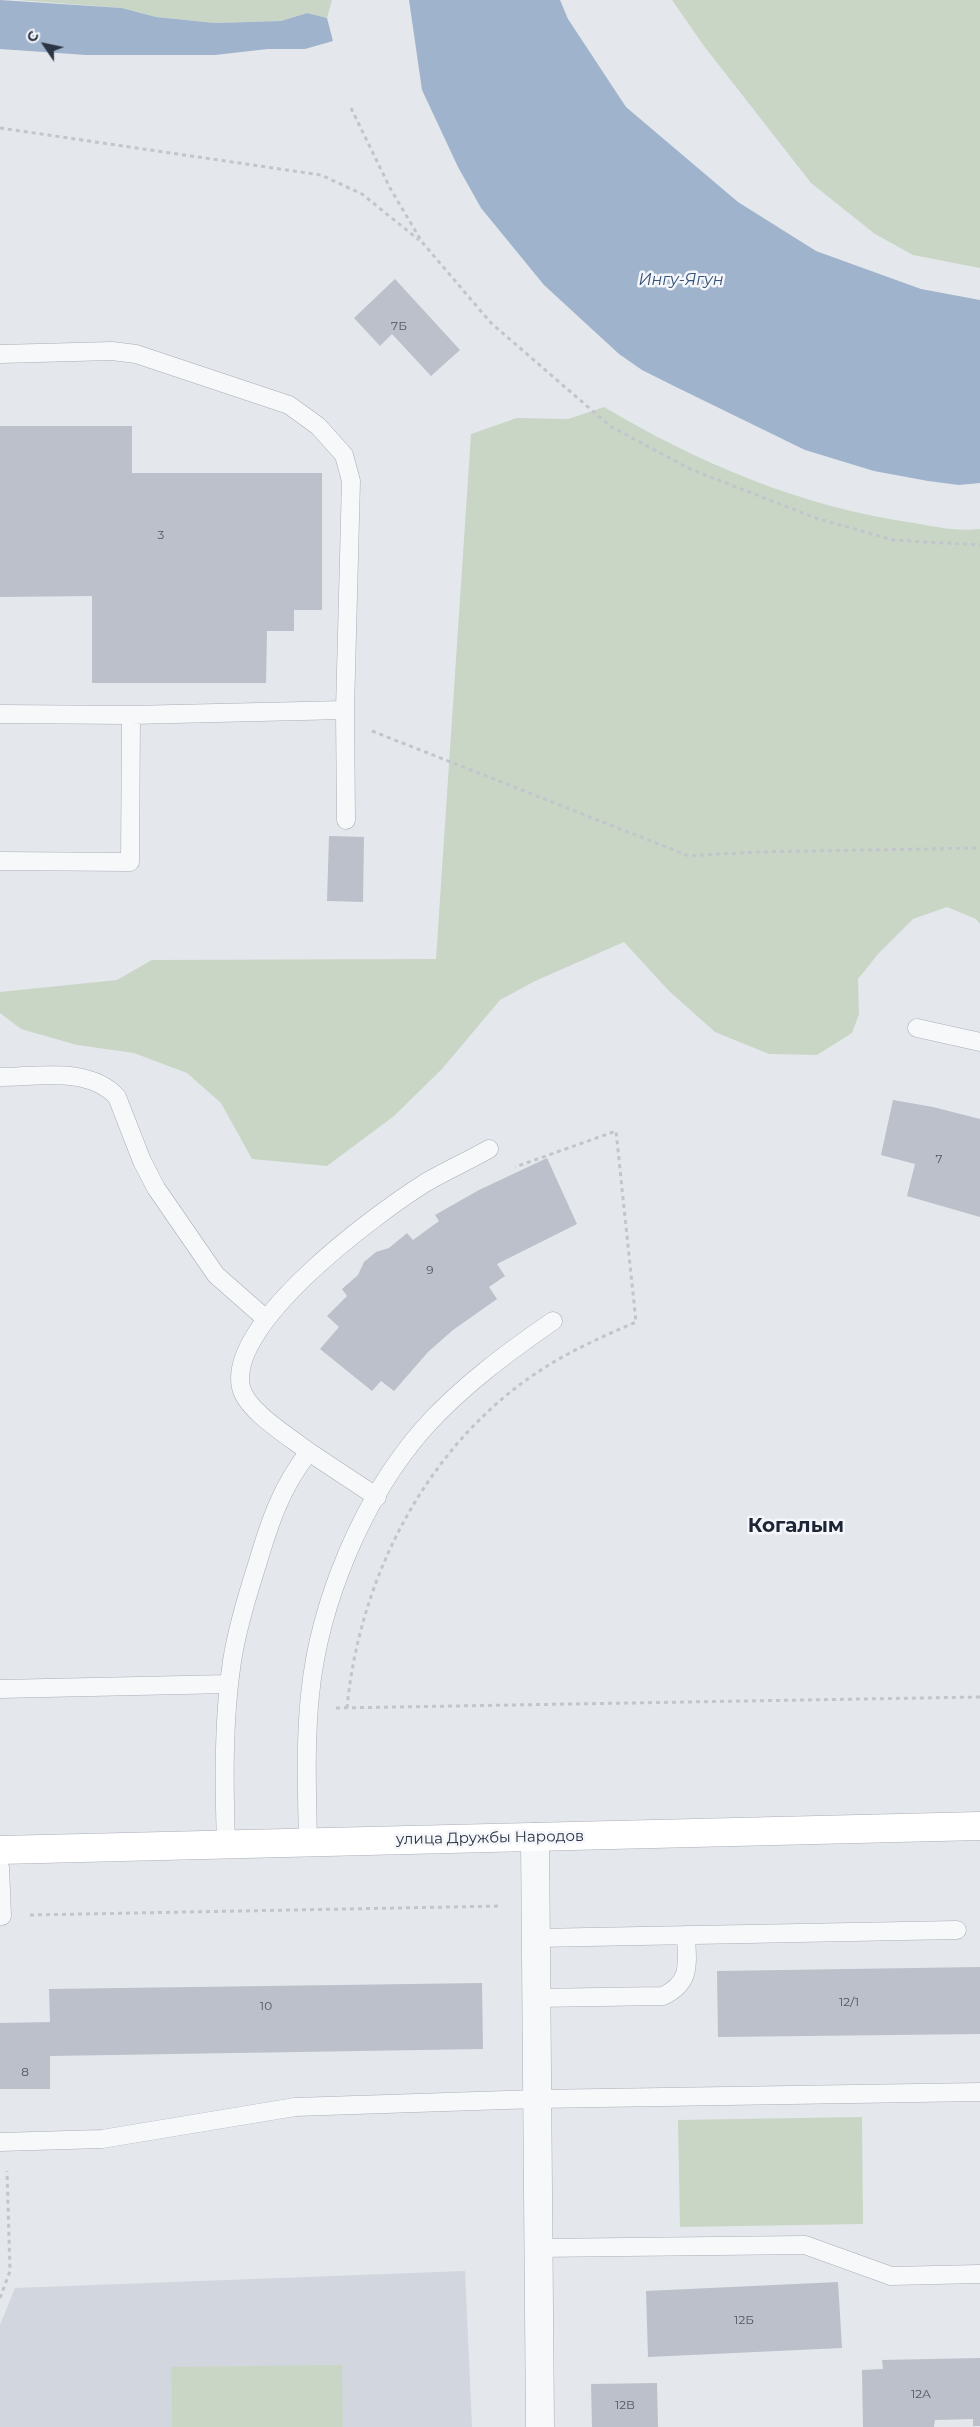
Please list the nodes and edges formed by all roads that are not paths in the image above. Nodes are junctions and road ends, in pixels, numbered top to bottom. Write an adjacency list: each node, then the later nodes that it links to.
1 (0, 354): 2 (lane)
2 (345, 710): 4 (lane); 5 (lane)
3 (0, 714): 4 (lane)
4 (130, 715): 6 (lane)
5 (346, 820)
6 (0, 861)
7 (917, 1028): 8 (lane)
8 (980, 1042)
9 (0, 1078): 11 (lane)
10 (489, 1149): 11 (lane)
11 (266, 1319): 13 (lane)
12 (553, 1321): 14 (lane)
13 (309, 1452): 14 (lane); 15 (lane)
14 (377, 1497): 19 (lane)
15 (229, 1684): 16 (lane); 20 (lane)
16 (0, 1689)
17 (980, 1826): 18 (main road, улица Дружбы Народов)
18 (535, 1837): 19 (main road, улица Дружбы Народов); 26 (street)
19 (308, 1842): 20 (main road, улица Дружбы Народов)
20 (226, 1844): 21 (main road, улица Дружбы Народов)
21 (0, 1850)
22 (0, 1868): 23 (lane)
23 (1, 1916)
24 (957, 1930): 25 (lane)
25 (686, 1935): 26 (lane); 27 (lane)
26 (536, 1938): 27 (street)
27 (536, 1998): 29 (street)
28 (980, 2092): 29 (lane)
29 (537, 2099): 30 (lane); 31 (street)
30 (3, 2142)
31 (537, 2248): 32 (lane); 33 (street)
32 (980, 2274)
33 (540, 2427)

